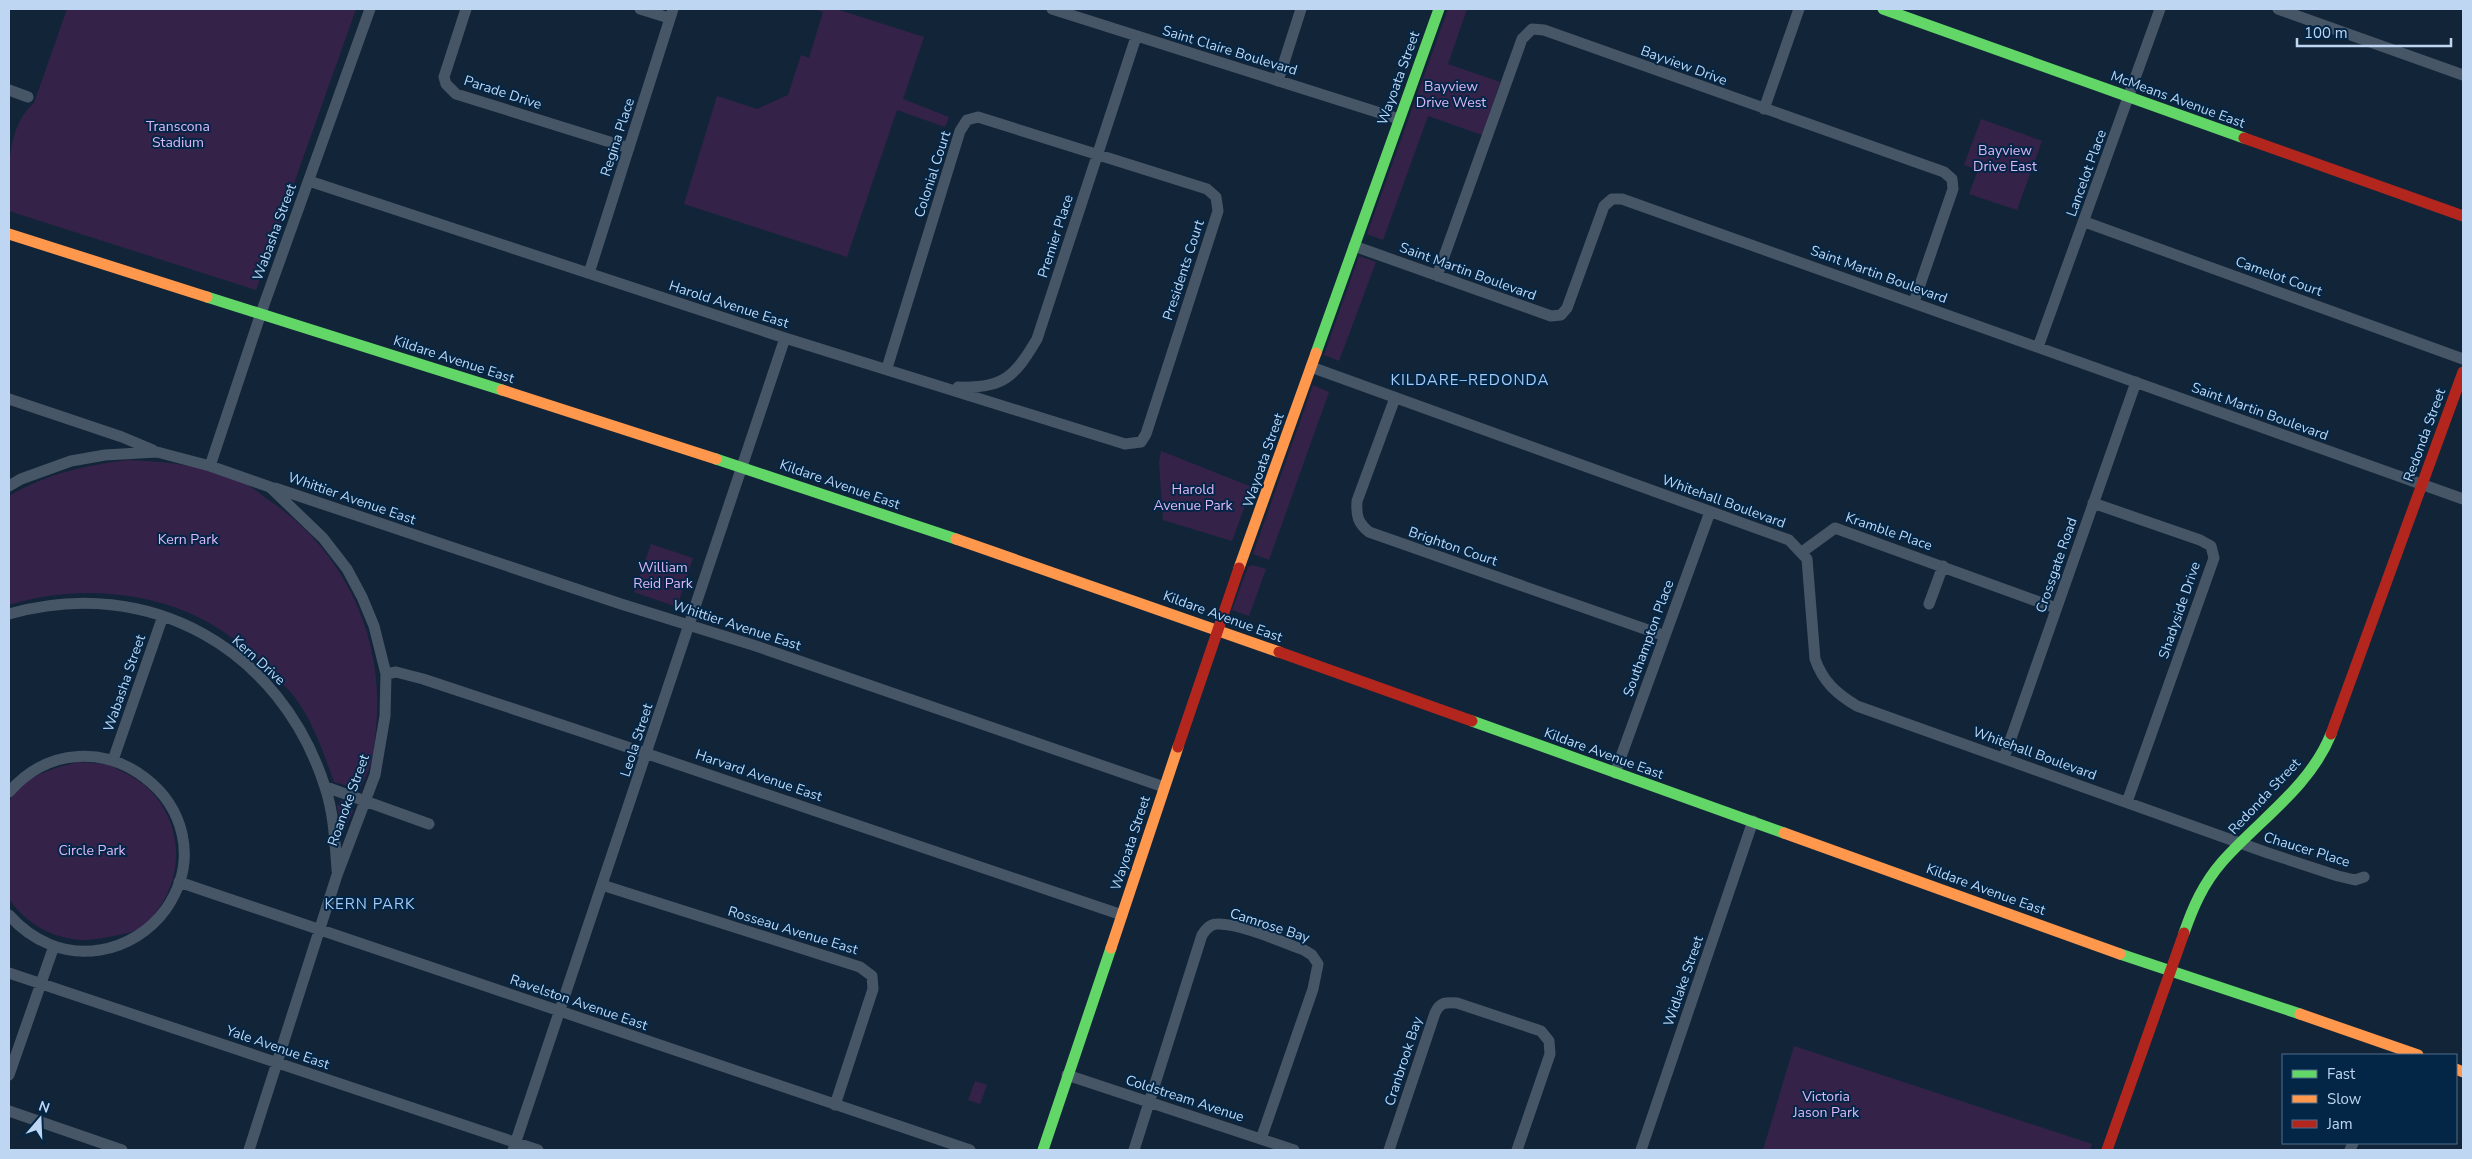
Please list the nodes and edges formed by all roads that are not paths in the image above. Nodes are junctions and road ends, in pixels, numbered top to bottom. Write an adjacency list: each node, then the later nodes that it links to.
1 (370, 9): 22 (street, Wabasha Street)
2 (466, 9): 20 (street, Parade Drive)
3 (640, 9): 11 (street)
4 (1052, 9): 12 (street, Saint Claire Boulevard)
5 (1301, 9): 14 (street)
6 (1439, 9): 19 (street, Wayoata Street)
7 (1799, 9): 18 (street)
8 (1883, 9): 17 (street, McMeans Avenue East)
9 (2160, 9): 17 (street, Lancelot Place)
10 (2278, 9): 13 (street)
11 (671, 14): 20 (street, Regina Place)
12 (1136, 37): 14 (street, Saint Claire Boulevard); 21 (street, Premier Place)
13 (2463, 75)
14 (1278, 81): 19 (street, Saint Claire Boulevard)
15 (9, 90): 16 (street)
16 (28, 97)
17 (2129, 97): 23 (street, McMeans Avenue East); 24 (street, Lancelot Place)
18 (1764, 109): 28 (street, Bayview Drive); 29 (street, Bayview Drive)
19 (1399, 119): 26 (street, Wayoata Street)
20 (629, 148): 27 (street, Regina Place)
21 (1098, 154): 35 (street, Colonial Court); 38 (street, Premier Place); 41 (street, Presidents Court)
22 (309, 182): 27 (street, Harold Avenue East); 30 (street, Wabasha Street)
23 (2463, 216)
24 (2085, 222): 32 (street, Lancelot Place); 33 (street, Camelot Court)
25 (9, 234): 30 (street, Kildare Avenue East)
26 (1354, 246): 28 (street, Saint Martin Boulevard); 34 (street, Wayoata Street)
27 (589, 273): 31 (street, Harold Avenue East)
28 (1437, 276): 29 (street, Saint Martin Boulevard)
29 (1914, 302): 32 (street, Saint Martin Boulevard)
30 (261, 313): 43 (street, Wabasha Street); 44 (street, Kildare Avenue East)
31 (785, 338): 35 (street, Harold Avenue East); 44 (street, Leola Street)
32 (2038, 347): 37 (street, Saint Martin Boulevard)
33 (2463, 359)
34 (1311, 367): 40 (street, Whitehall Boulevard); 58 (street, Wayoata Street)
35 (886, 368): 38 (street, Harold Avenue East)
36 (2463, 372): 45 (street, Redonda Street)
37 (2136, 382): 45 (street, Saint Martin Boulevard); 49 (street, Crossgate Road)
38 (947, 387): 41 (street, Harold Avenue East)
39 (9, 398): 42 (street)
40 (1395, 398): 50 (street, Whitehall Boulevard); 59 (street, Brighton Court)
41 (1141, 442)
42 (156, 452): 43 (street, Roanoke Street); 46 (street)
43 (210, 466): 47 (street, Roanoke Street)
44 (743, 467): 57 (street, Leola Street); 58 (street, Kildare Avenue East)
45 (2422, 484): 48 (street, Saint Martin Boulevard); 72 (street, Redonda Street)
46 (9, 486)
47 (270, 487): 57 (street, Whittier Avenue East); 60 (street, Roanoke Street)
48 (2463, 499)
49 (2094, 503): 54 (street, Crossgate Road); 68 (street, Shadyside Drive)
50 (1710, 512): 51 (street, Whitehall Boulevard); 59 (street, Southampton Place)
51 (1802, 552): 52 (street, Kramble Place); 62 (street, Whitehall Boulevard)
52 (1944, 566): 53 (street, Kramble Place); 54 (street, Kramble Place)
53 (1929, 604)
54 (2056, 608): 62 (street, Crossgate Road)
55 (9, 614): 56 (street, Kern Drive)
56 (163, 616): 63 (street, Wabasha Street); 65 (street, Kern Drive)
57 (689, 626): 61 (street, Leola Street); 66 (street, Whittier Avenue East)
58 (1217, 630): 64 (street, Kildare Avenue East); 66 (street, Wayoata Street)
59 (1665, 636): 64 (street, Southampton Place)
60 (386, 674): 61 (street, Harvard Avenue East); 69 (street, Roanoke Street)
61 (647, 753): 76 (street, Leola Street); 78 (street, Harvard Avenue East)
62 (2004, 758): 68 (street, Whitehall Boulevard)
63 (113, 760): 67 (street); 75 (street)
64 (1615, 773): 70 (street, Kildare Avenue East)
65 (326, 787): 69 (street); 73 (street, Kern Drive)
66 (1164, 787): 78 (street, Wayoata Street)
67 (9, 792)
68 (2127, 802): 72 (street, Whitehall Boulevard)
69 (366, 803): 71 (street); 73 (street, Roanoke Street)
70 (1753, 822): 81 (street, Kildare Avenue East); 104 (street, Widlake Street)
71 (429, 824)
72 (2240, 844): 74 (street, Chaucer Place); 81 (street, Redonda Street)
73 (337, 875): 79 (street, Roanoke Street)
74 (2364, 877)
75 (179, 882): 79 (street, Ravelston Avenue East); 80 (street)
76 (602, 885): 84 (street, Leola Street); 91 (street, Rosseau Avenue East)
77 (9, 915): 80 (street)
78 (1122, 915): 89 (street, Wayoata Street)
79 (320, 930): 84 (street, Ravelston Avenue East); 87 (street, Roanoke Street)
80 (54, 946): 83 (street)
81 (2170, 970): 85 (street, Kildare Avenue East); 105 (street, Redonda Street)
82 (9, 973): 83 (street, Yale Avenue East)
83 (40, 984): 87 (street, Yale Avenue East); 88 (street)
84 (561, 1012): 91 (street, Ravelston Avenue East); 94 (street, Leola Street)
85 (2386, 1050): 86 (street, Kildare Avenue East)
86 (2412, 1054)
87 (277, 1063): 94 (street, Yale Avenue East); 96 (street, Roanoke Street)
88 (9, 1075)
89 (1067, 1075): 90 (street, Coldstream Avenue); 99 (street, Wayoata Street)
90 (1150, 1102): 93 (street, Coldstream Avenue); 93 (street, Camrose Bay); 100 (street)
91 (835, 1105): 98 (street, Ravelston Avenue East)
92 (9, 1111): 95 (street)
93 (1261, 1139): 101 (street, Coldstream Avenue)
94 (515, 1147): 97 (street, Yale Avenue East)
95 (122, 1150)
96 (248, 1150)
97 (538, 1150)
98 (970, 1150)
99 (1043, 1150)
100 (1134, 1150)
101 (1294, 1150)
102 (1389, 1150): 103 (street, Cranbrook Bay)
103 (1517, 1150)
104 (1641, 1150)
105 (2107, 1150)

